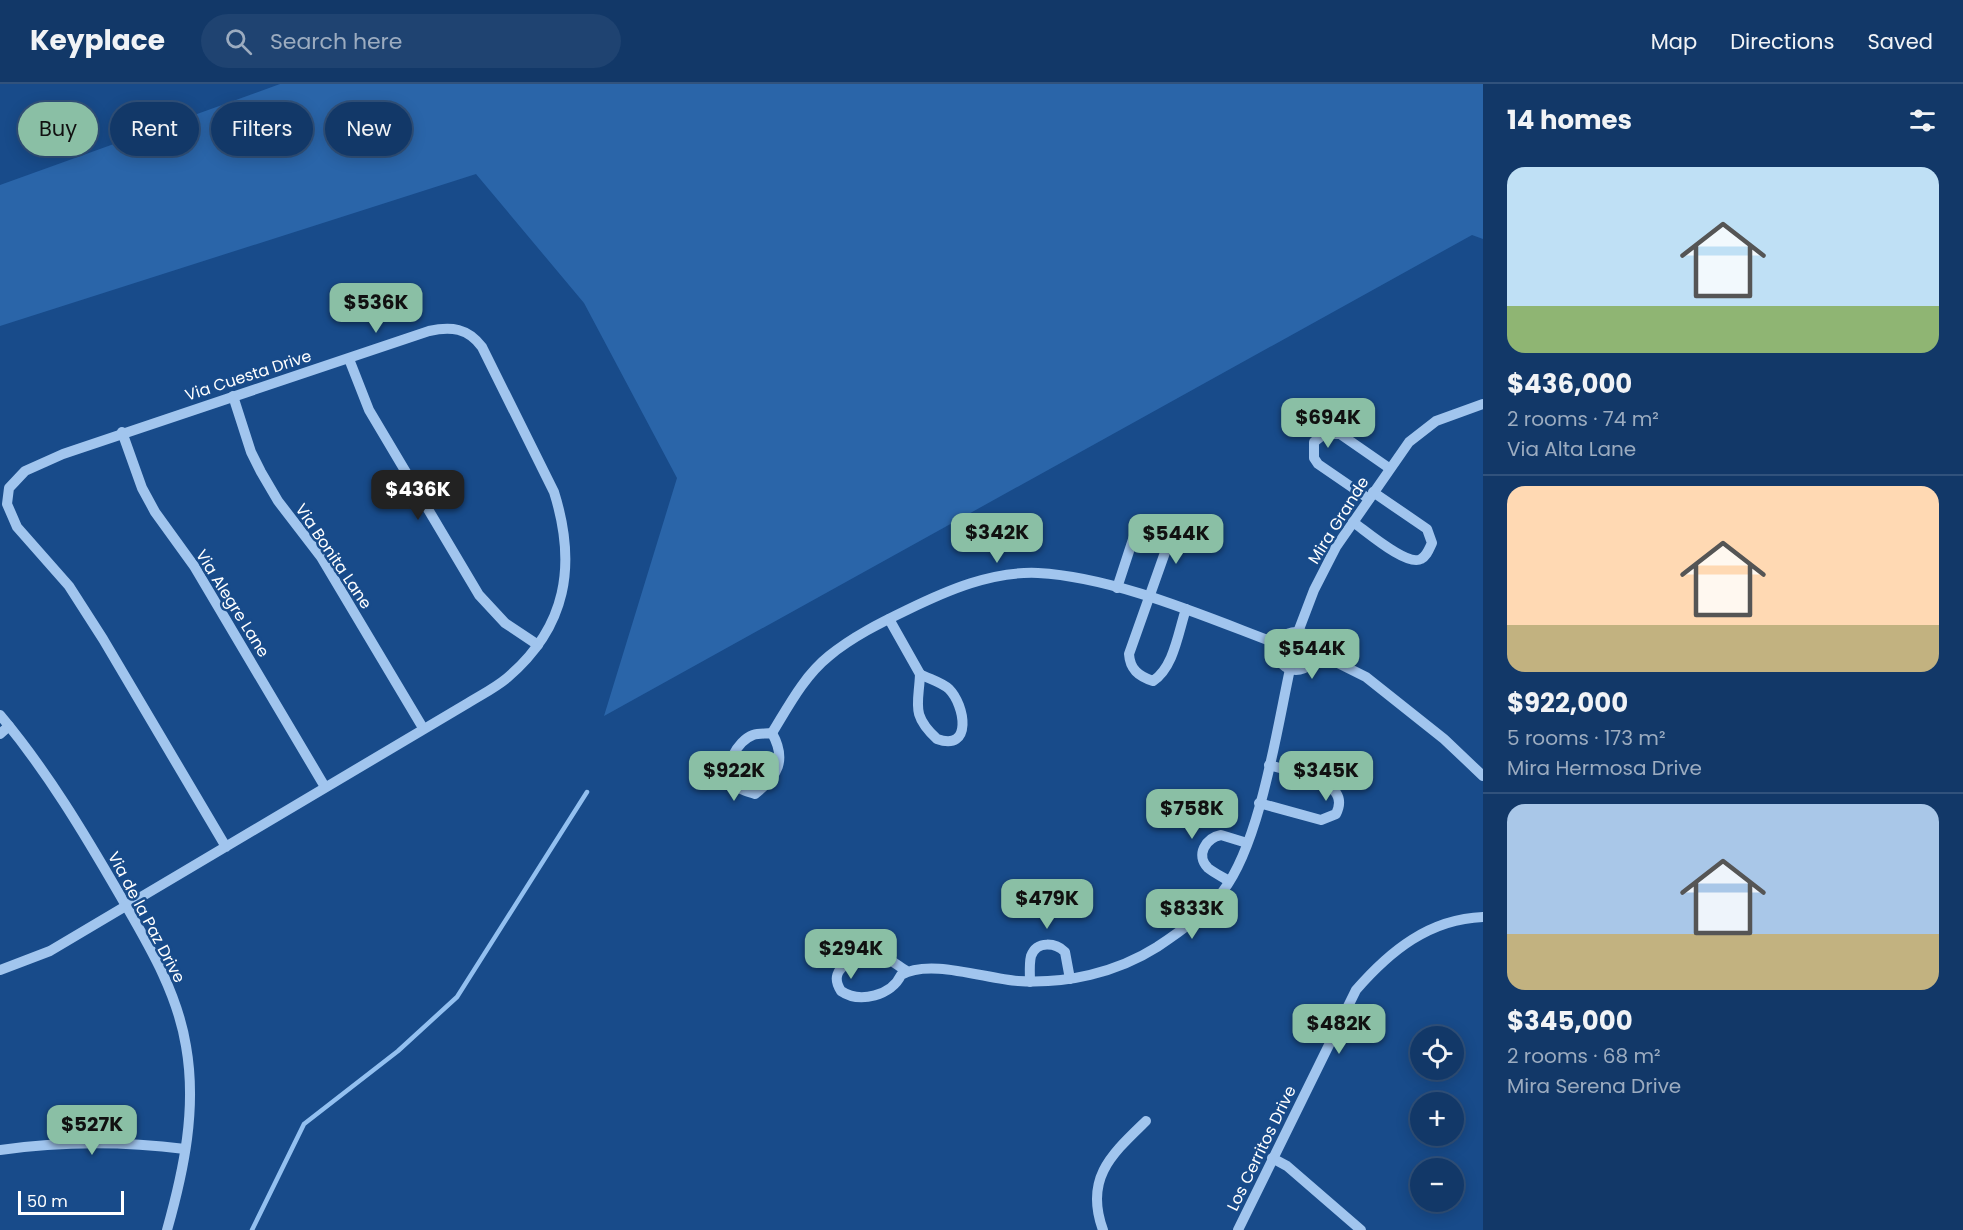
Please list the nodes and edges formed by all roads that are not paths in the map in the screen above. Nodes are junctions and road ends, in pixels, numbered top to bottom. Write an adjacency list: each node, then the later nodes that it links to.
1 (349, 359): 2 (street, Via Cuesta Drive); 14 (street); 14 (street, Via Cuesta Drive)
2 (233, 396): 4 (street, Via Cuesta Drive); 20 (street, Via Bonita Lane)
3 (1483, 405): 5 (street, Mira Grande)
4 (122, 432): 25 (street, Via Alegre Lane); 28 (street, Via Cuesta Drive)
5 (1389, 468): 6 (street, Mira Grande); 6 (street)
6 (1371, 495): 7 (street, Mira Grande); 7 (street)
7 (1353, 522): 12 (street, Mira Grande)
8 (1117, 588): 9 (street); 9 (street); 11 (street)
9 (1149, 598): 10 (street); 10 (street)
10 (1186, 609): 13 (street)
11 (889, 619): 17 (street); 21 (street)
12 (1299, 632): 13 (street); 15 (street)
13 (1278, 644): 16 (street)
14 (538, 645): 20 (street, Via Cuesta Drive)
15 (1314, 657): 16 (street); 24 (street)
16 (1290, 669): 23 (street)
17 (920, 674): 17 (street)
18 (0, 715): 19 (street, Via de la Paz Drive)
19 (9, 726): 22 (street); 30 (street, Via de la Paz Drive)
20 (423, 728): 25 (street, Via Cuesta Drive)
21 (772, 733): 21 (street)
22 (0, 734)
23 (1269, 765): 26 (street); 26 (street)
24 (1483, 777)
25 (325, 787): 28 (street, Via Cuesta Drive)
26 (1259, 803): 27 (street)
27 (1247, 843): 29 (street); 29 (street)
28 (226, 847): 30 (street, Via Cuesta Drive)
29 (1229, 881): 34 (street)
30 (126, 906): 32 (street, Via Cuesta Drive); 37 (street, Via de la Paz Drive)
31 (1483, 918): 39 (street, Los Cerritos Drive)
32 (0, 970)
33 (907, 971): 33 (street); 35 (street)
34 (1070, 979): 35 (street); 35 (street)
35 (1030, 982)
36 (1146, 1120): 41 (street)
37 (185, 1149): 38 (street); 40 (street, Via de la Paz Drive)
38 (0, 1150)
39 (1272, 1158): 42 (street, Los Cerritos Drive); 43 (street)
40 (167, 1230)
41 (1102, 1230)
42 (1238, 1230)
43 (1361, 1230)

